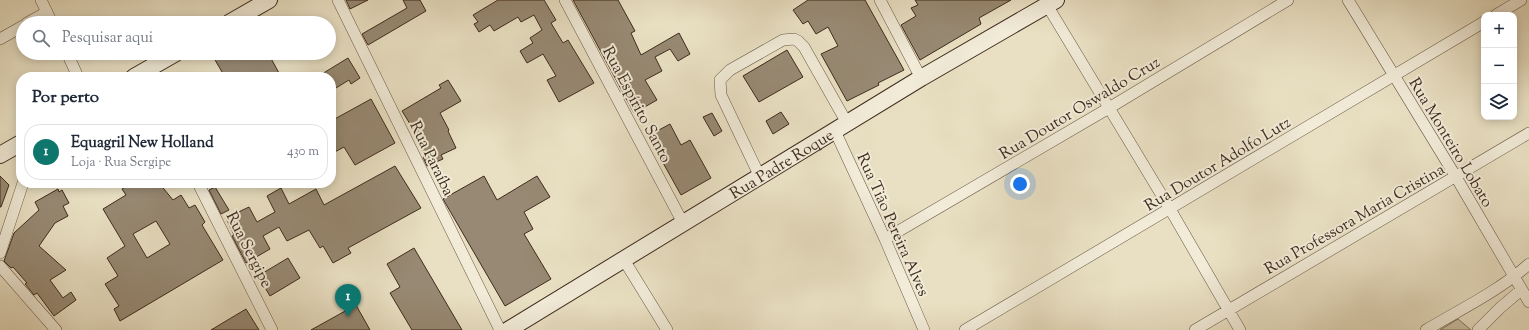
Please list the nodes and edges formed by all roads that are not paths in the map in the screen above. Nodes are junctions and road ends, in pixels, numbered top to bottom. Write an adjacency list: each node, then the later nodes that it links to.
1 (41, 0): 10 (street)
2 (269, 0): 14 (street)
3 (338, 0): 46 (street, Rua Paraíba)
4 (565, 0): 34 (street, Rua Espírito Santo)
5 (880, 0): 23 (street)
6 (1288, 0): 24 (street, Rua Doutor Oswaldo Cruz)
7 (1348, 0): 22 (street, Rua Monteiro Lobato)
8 (1521, 0): 11 (street)
9 (1052, 3): 23 (street, Rua Padre Roque); 24 (street)
10 (47, 12): 12 (street); 13 (street)
11 (1501, 12)
12 (40, 16)
13 (49, 16)
14 (241, 16)
15 (1481, 24): 22 (street, Rua Doutor Adolfo Lutz)
16 (16, 30): 17 (street)
17 (0, 39)
18 (70, 60): 20 (street)
19 (165, 60): 21 (street)
20 (76, 72)
21 (146, 72)
22 (1393, 76): 30 (street, Rua Monteiro Lobato); 33 (street, Rua Doutor Adolfo Lutz)
23 (921, 78): 25 (street, Rua Padre Roque)
24 (1109, 108): 33 (street); 35 (street, Rua Doutor Oswaldo Cruz)
25 (841, 127): 29 (street, Rua Padre Roque); 29 (street, Rua Tião Pereira Alves); 35 (street, Rua Tião Pereira Alves)
26 (1529, 133): 30 (street, Rua Professora Maria Cristina)
27 (16, 146): 28 (street)
28 (0, 155)
29 (760, 177): 34 (street, Rua Padre Roque)
30 (1456, 177): 40 (street, Rua Monteiro Lobato); 43 (street, Rua Professora Maria Cristina)
31 (21, 188): 36 (street)
32 (201, 188): 45 (street, Rua Sergipe)
33 (1170, 209): 43 (street); 50 (street, Rua Doutor Adolfo Lutz)
34 (682, 223): 37 (street, Rua Padre Roque)
35 (885, 239): 49 (street, Rua Tião Pereira Alves)
36 (0, 254)
37 (624, 260): 47 (street, Rua Padre Roque); 48 (street)
38 (1529, 264): 40 (street)
39 (0, 266): 44 (street)
40 (1514, 277): 41 (street, Rua Monteiro Lobato); 53 (street)
41 (1522, 290): 42 (street, Rua Monteiro Lobato); 54 (street)
42 (1529, 302)
43 (1228, 310): 51 (street, Rua Professora Maria Cristina); 52 (street)
44 (56, 330)
45 (272, 330)
46 (500, 330)
47 (508, 330)
48 (667, 330)
49 (924, 330)
50 (965, 330)
51 (1195, 330)
52 (1240, 330)
53 (1426, 330)
54 (1478, 330)

